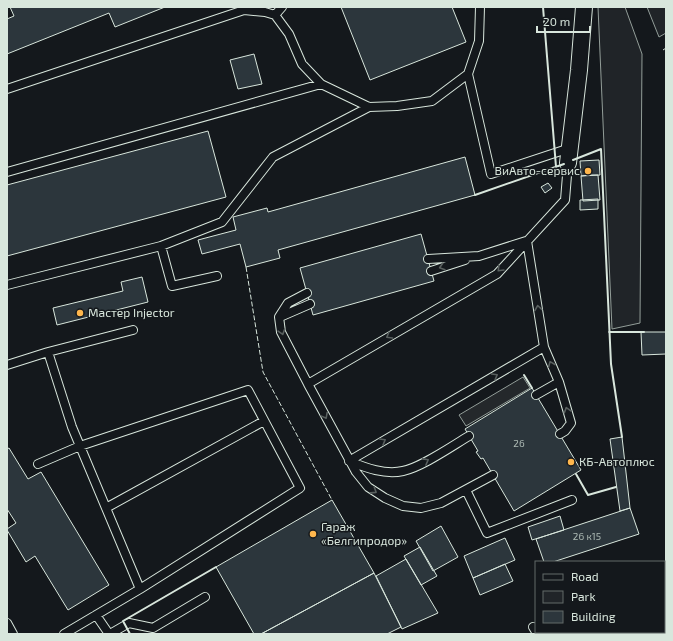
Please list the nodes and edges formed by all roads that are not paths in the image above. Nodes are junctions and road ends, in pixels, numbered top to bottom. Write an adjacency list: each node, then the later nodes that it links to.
1 (282, 7): 4 (lane)
2 (480, 7): 5 (lane)
3 (584, 7): 9 (street)
4 (275, 15): 6 (lane); 7 (lane)
5 (468, 74): 8 (lane); 9 (lane)
6 (321, 84): 8 (lane); 10 (lane)
7 (7, 89)
8 (369, 107): 12 (lane)
9 (569, 155): 11 (lane)
10 (7, 172)
11 (527, 241): 13 (lane); 22 (lane, one-way to 11); 26 (lane, one-way to 26)
12 (161, 246): 16 (lane); 17 (lane)
13 (479, 256): 14 (lane); 15 (lane, one-way to 15)
14 (428, 259)
15 (431, 271)
16 (217, 276)
17 (7, 285)
18 (307, 293): 20 (lane)
19 (310, 304): 20 (lane)
20 (280, 317): 26 (lane, one-way to 26)
21 (133, 330): 23 (lane)
22 (544, 347): 25 (lane, one-way to 22); 32 (lane, one-way to 22)
23 (48, 352): 24 (lane); 31 (lane)
24 (7, 365)
25 (559, 382): 27 (lane); 29 (lane, one-way to 25)
26 (308, 384): 32 (lane, one-way to 32)
27 (536, 395)
28 (264, 421): 31 (lane); 37 (lane); 38 (lane)
29 (560, 434)
30 (469, 436): 32 (lane, one-way to 30)
31 (80, 446): 33 (lane); 37 (lane)
32 (349, 461): 35 (lane, one-way to 35)
33 (38, 464)
34 (493, 475): 35 (lane)
35 (466, 490): 36 (lane)
36 (572, 500)
37 (106, 508): 38 (lane)
38 (140, 589): 40 (lane)
39 (205, 597): 44 (lane)
40 (96, 615): 42 (lane); 44 (lane)
41 (7, 622): 43 (lane)
42 (68, 633)
43 (12, 634)
44 (110, 634)

